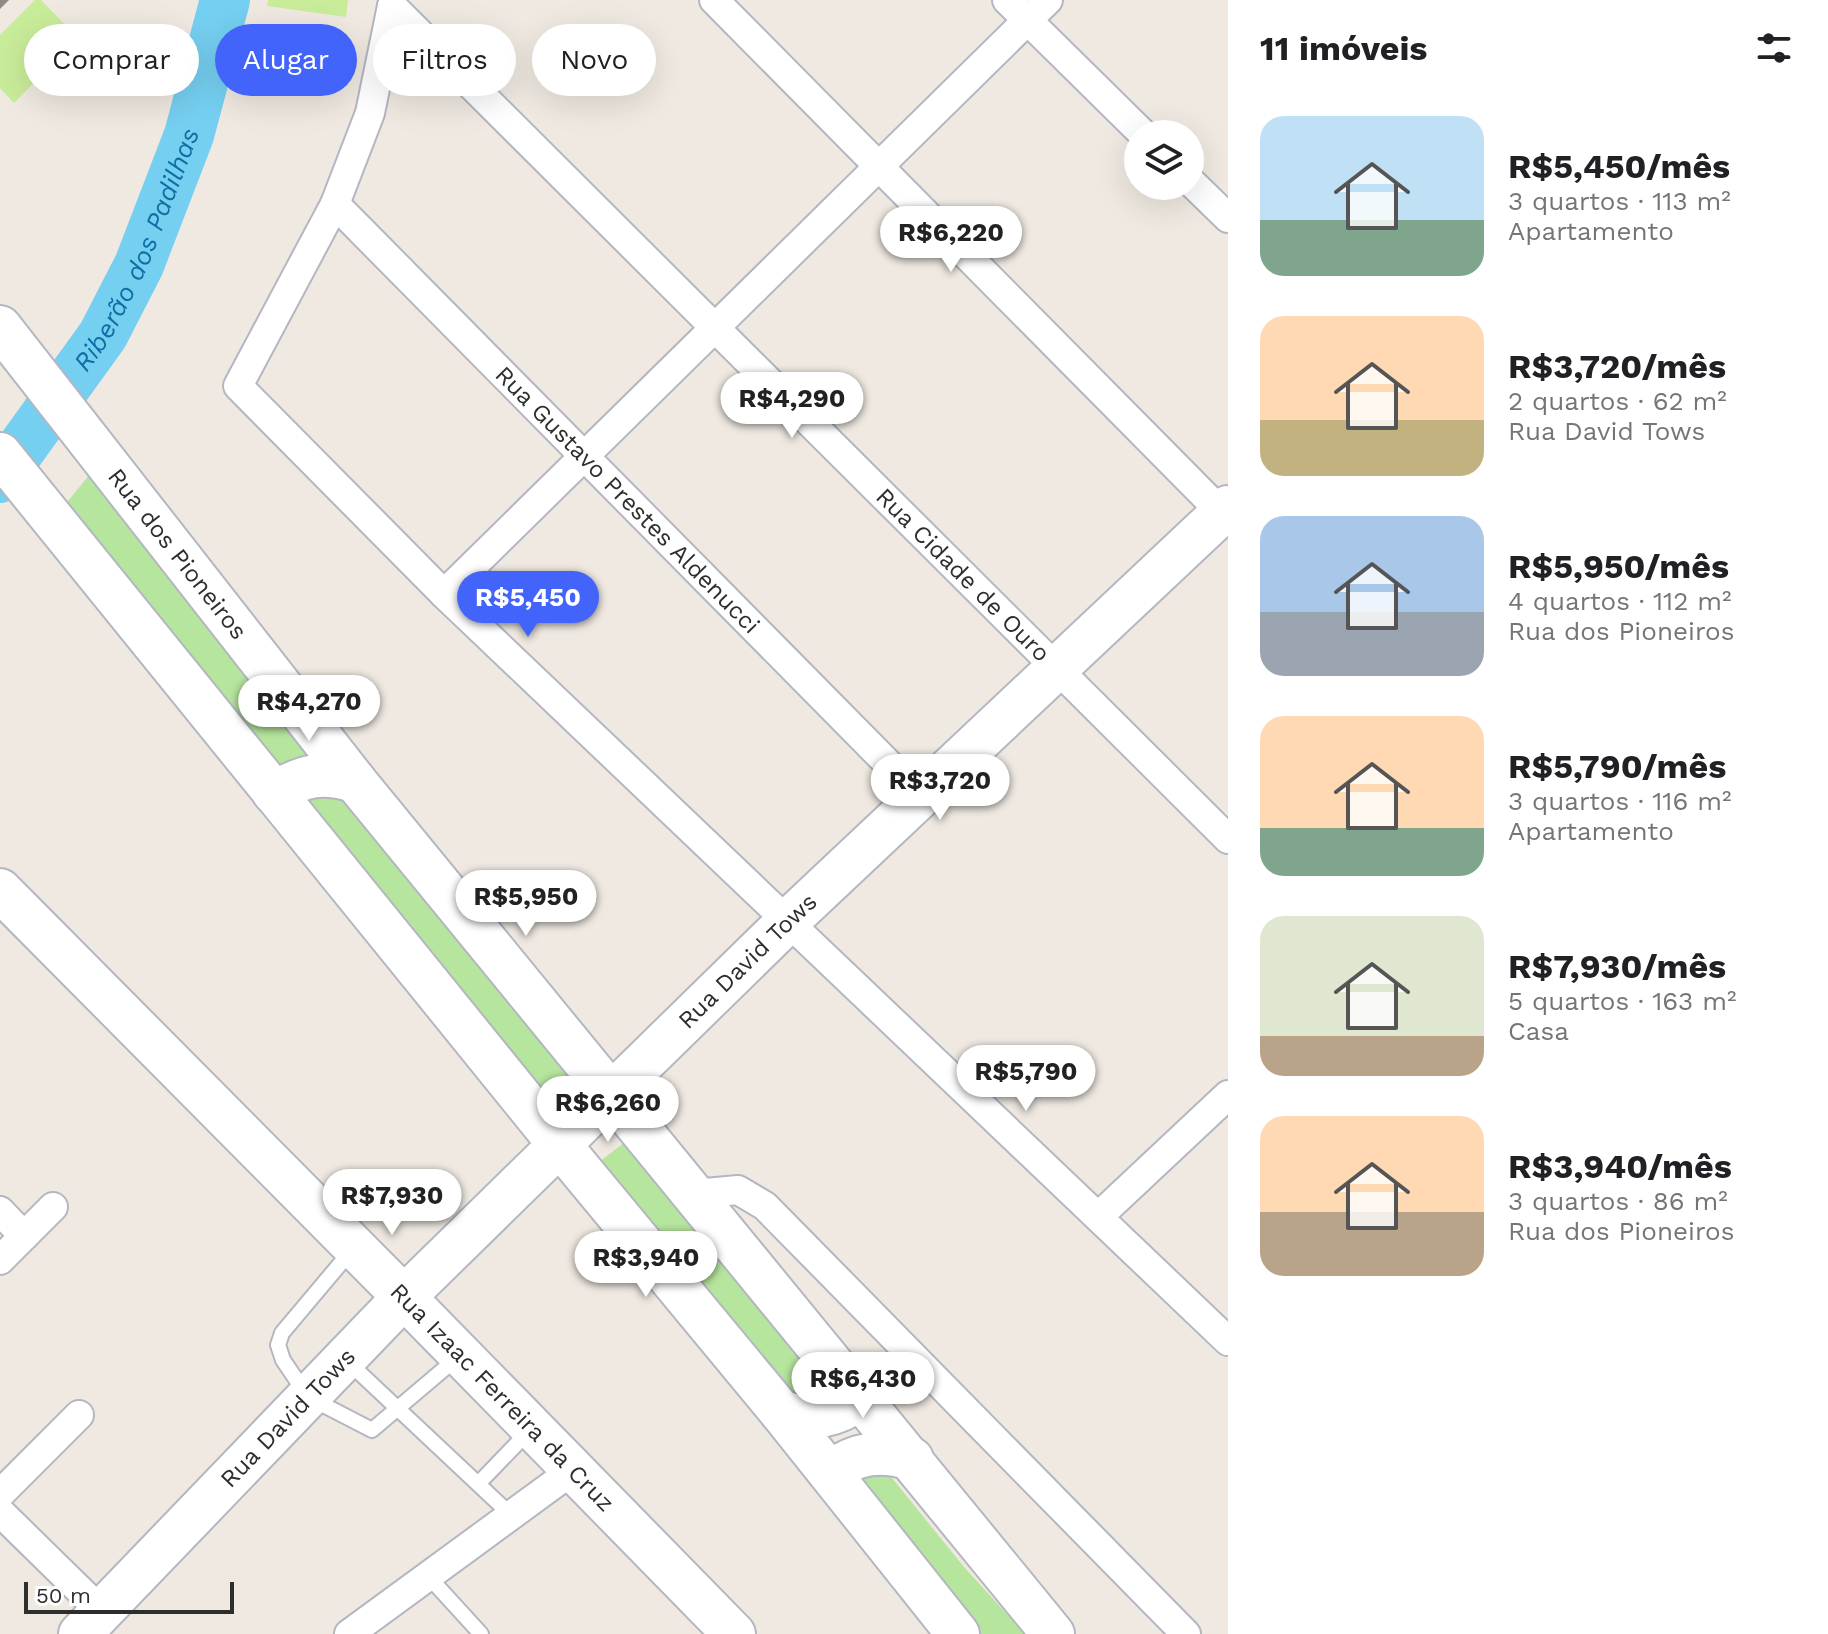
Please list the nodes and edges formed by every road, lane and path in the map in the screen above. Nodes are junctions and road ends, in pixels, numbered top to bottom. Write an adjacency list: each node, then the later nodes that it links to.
1 (714, 0): 5 (street)
2 (1048, 0): 3 (street)
3 (1017, 10): 4 (street); 5 (street)
4 (1129, 120)
5 (879, 164): 9 (street); 13 (street)
6 (1204, 195): 8 (street)
7 (335, 204): 9 (street, Rua Cidade de Ouro); 12 (street, Rua Gustavo Prestes Aldenucci); 14 (street)
8 (1228, 218)
9 (714, 326): 12 (street); 15 (street, Rua Cidade de Ouro)
10 (0, 327): 16 (main road, Rua dos Pioneiros)
11 (0, 454): 17 (main road)
12 (584, 457): 14 (street); 18 (street, Rua Gustavo Prestes Aldenucci)
13 (1225, 510): 15 (main road, Rua David Tows)
14 (444, 594): 21 (street)
15 (1058, 668): 18 (main road, Rua David Tows); 19 (street, Rua Cidade de Ouro)
16 (355, 781): 17 (main road); 22 (main road, Rua dos Pioneiros)
17 (274, 793): 24 (main road)
18 (920, 796): 21 (main road, Rua David Tows)
19 (1228, 839)
20 (0, 890): 30 (main road, Rua Izaac Ferreira da Cruz)
21 (787, 922): 22 (main road, Rua David Tows); 28 (street)
22 (612, 1095): 24 (main road, Rua David Tows); 25 (main road, Rua dos Pioneiros)
23 (1228, 1095): 28 (street)
24 (559, 1144): 32 (main road, Rua David Tows); 39 (main road)
25 (694, 1194): 37 (main road, Rua dos Pioneiros); 56 (street)
26 (53, 1207): 29 (street)
27 (0, 1211): 29 (street)
28 (1098, 1217): 33 (street)
29 (24, 1236): 31 (street)
30 (355, 1247): 32 (main road, Rua Izaac Ferreira da Cruz); 36 (lane)
31 (0, 1260)
32 (404, 1297): 34 (main road, Rua Izaac Ferreira da Cruz); 35 (main road, Rua David Tows)
33 (1224, 1330)
34 (460, 1356): 38 (lane); 41 (main road, Rua Izaac Ferreira da Cruz)
35 (345, 1358): 36 (main road, Rua David Tows); 38 (lane)
36 (308, 1397): 38 (lane); 50 (main road, Rua David Tows)
37 (861, 1398): 39 (main road); 42 (main road, Rua dos Pioneiros)
38 (399, 1407): 45 (lane)
39 (781, 1412): 44 (main road)
40 (79, 1415): 46 (street)
41 (532, 1428): 43 (main road, Rua Izaac Ferreira da Cruz); 45 (lane)
42 (912, 1459): 44 (main road); 55 (main road, Rua dos Pioneiros)
43 (573, 1470): 48 (street); 53 (main road, Rua Izaac Ferreira da Cruz)
44 (829, 1472): 54 (main road)
45 (478, 1484): 48 (lane)
46 (0, 1494)
47 (0, 1512): 50 (street)
48 (512, 1516): 49 (street)
49 (428, 1576): 51 (street); 52 (lane)
50 (90, 1622)
51 (349, 1634)
52 (481, 1634)
53 (734, 1634)
54 (958, 1634)
55 (1053, 1634)
56 (1186, 1634)

